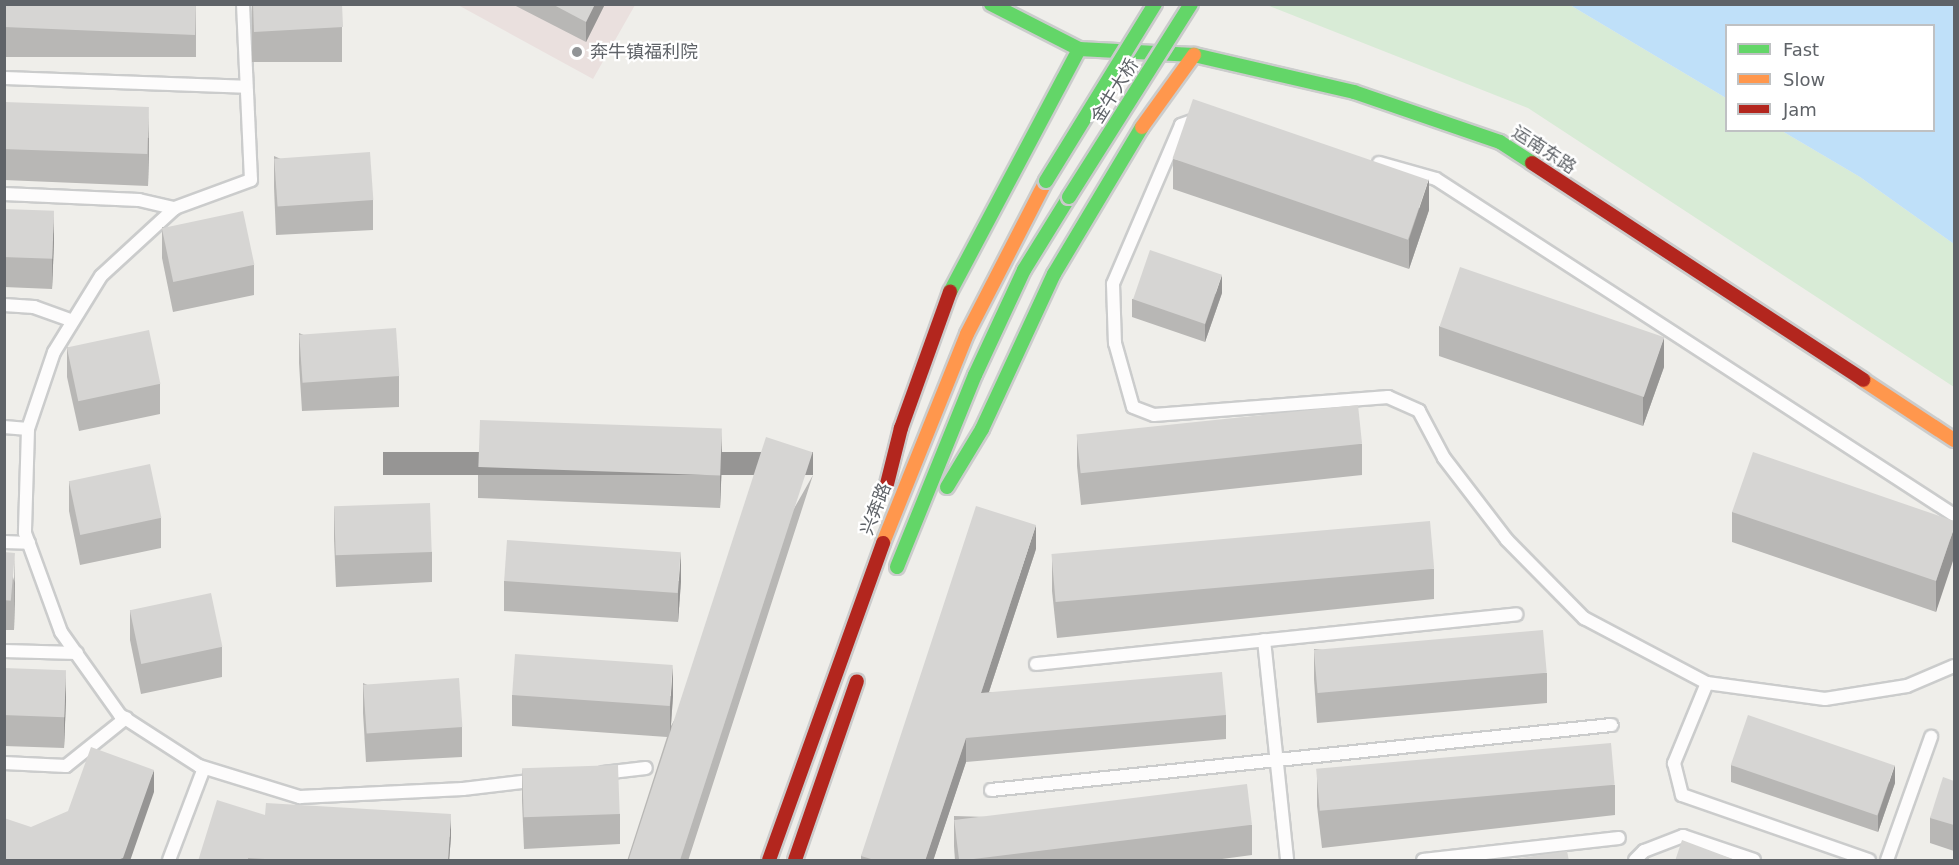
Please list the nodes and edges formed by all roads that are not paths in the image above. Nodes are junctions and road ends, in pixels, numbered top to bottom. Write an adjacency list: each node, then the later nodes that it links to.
1 (243, 4): 8 (lane)
2 (991, 4): 5 (main road, 运南东路)
3 (1155, 4): 11 (main road, 金牛大桥, bridge)
4 (1191, 4): 6 (main road, 金牛大桥, bridge)
5 (1079, 49): 6 (main road, 运南东路); 22 (main road)
6 (1194, 55): 18 (main road, 运南东路)
7 (4, 78): 8 (lane)
8 (246, 87): 13 (lane)
9 (1207, 116): 30 (lane)
10 (1367, 160): 19 (lane)
11 (1046, 181): 22 (main road, 兴奔路)
12 (4, 194): 13 (lane)
13 (175, 208): 15 (lane)
14 (4, 305): 15 (lane)
15 (73, 321): 17 (lane)
16 (4, 427): 17 (lane)
17 (28, 429): 21 (lane)
18 (1954, 440)
19 (1954, 515)
20 (4, 542): 21 (lane)
21 (29, 543): 26 (lane)
22 (872, 572): 43 (main road, 兴奔路)
23 (1516, 614): 24 (lane)
24 (1264, 640): 27 (lane); 34 (lane)
25 (4, 651): 26 (lane)
26 (76, 653): 31 (lane)
27 (1036, 664)
28 (1954, 666): 30 (lane)
29 (861, 668): 44 (main road)
30 (1707, 683): 49 (lane)
31 (126, 718): 35 (lane); 36 (lane)
32 (1612, 725): 34 (lane)
33 (1931, 737): 50 (lane)
34 (1276, 760): 40 (lane); 45 (lane)
35 (4, 763)
36 (204, 768): 39 (lane); 42 (lane)
37 (646, 768): 38 (lane)
38 (589, 774)
39 (555, 778)
40 (991, 790)
41 (1619, 838): 46 (lane)
42 (170, 861)
43 (769, 861)
44 (795, 861)
45 (1287, 861)
46 (1423, 861)
47 (1635, 861): 48 (lane)
48 (1754, 861)
49 (1869, 861)
50 (1887, 861)

